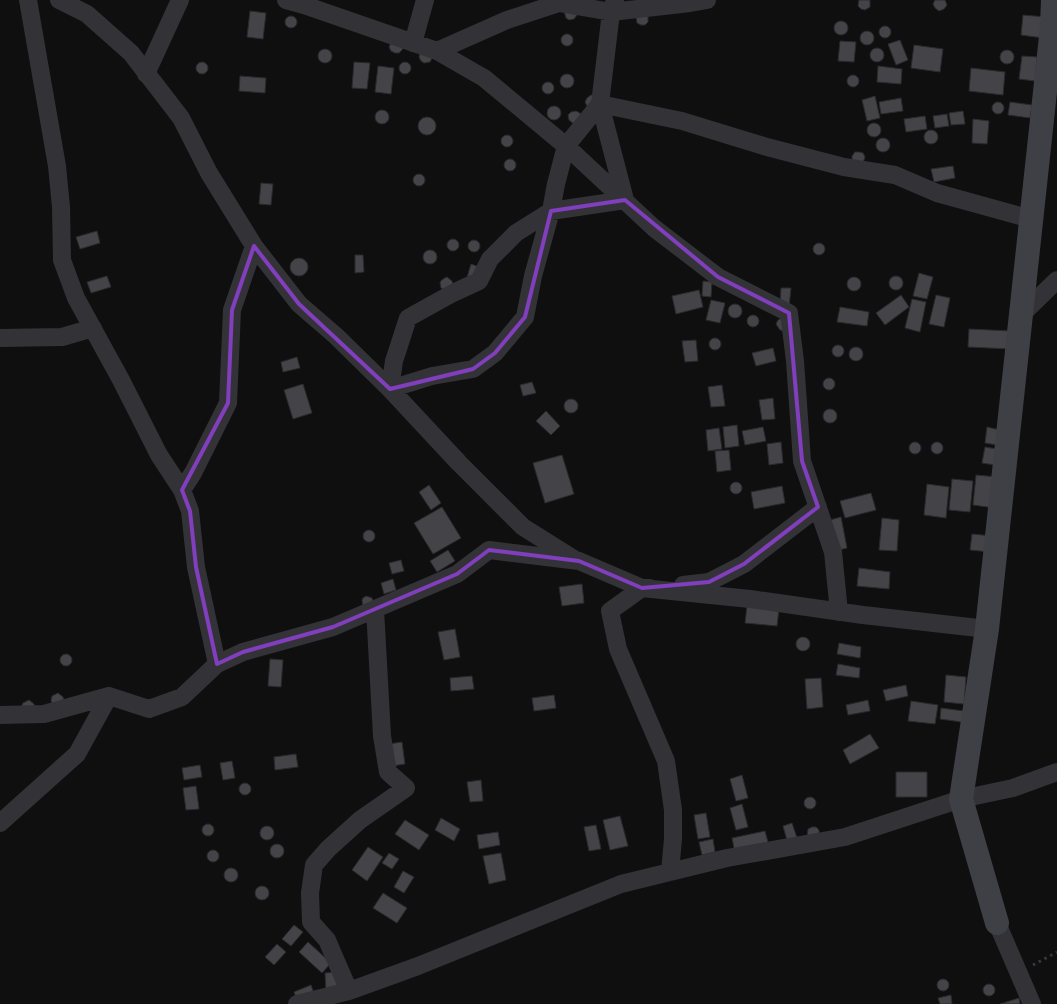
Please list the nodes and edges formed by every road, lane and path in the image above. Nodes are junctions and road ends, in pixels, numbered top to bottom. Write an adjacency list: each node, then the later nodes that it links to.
1 (28, 0): 20 (street)
2 (59, 0): 11 (street)
3 (180, 0): 11 (street)
4 (286, 0): 9 (street)
5 (425, 0): 9 (street)
6 (707, 0): 8 (street)
7 (1054, 0): 16 (main road)
8 (613, 6): 10 (street); 12 (street)
9 (414, 42): 10 (street)
10 (437, 51): 13 (street)
11 (146, 74): 17 (street)
12 (600, 104): 13 (street); 14 (street); 16 (street)
13 (566, 146): 14 (street); 15 (street)
14 (625, 200): 15 (street); 24 (street)
15 (551, 211): 22 (street); 22 (street)
16 (1031, 219): 19 (main road)
17 (254, 246): 22 (street); 23 (street)
18 (1057, 280): 19 (street)
19 (1021, 315): 29 (main road)
20 (92, 328): 21 (street); 23 (street)
21 (0, 338)
22 (390, 389): 25 (street)
23 (182, 490): 30 (street)
24 (818, 507): 26 (street); 28 (street)
25 (579, 562): 26 (street); 27 (street)
26 (642, 588): 28 (street); 36 (street)
27 (375, 609): 30 (street); 40 (street)
28 (839, 612): 29 (street)
29 (987, 629): 34 (main road)
30 (218, 664): 31 (street)
31 (109, 696): 32 (street); 35 (street)
32 (0, 716)
33 (1057, 772): 34 (street)
34 (961, 799): 36 (street); 37 (main road)
35 (0, 823)
36 (670, 872): 40 (street)
37 (997, 923): 39 (street)
38 (1057, 952): 39 (path)
39 (1019, 972): 42 (street)
40 (350, 990): 41 (street)
41 (297, 1004)
42 (1032, 1004)

